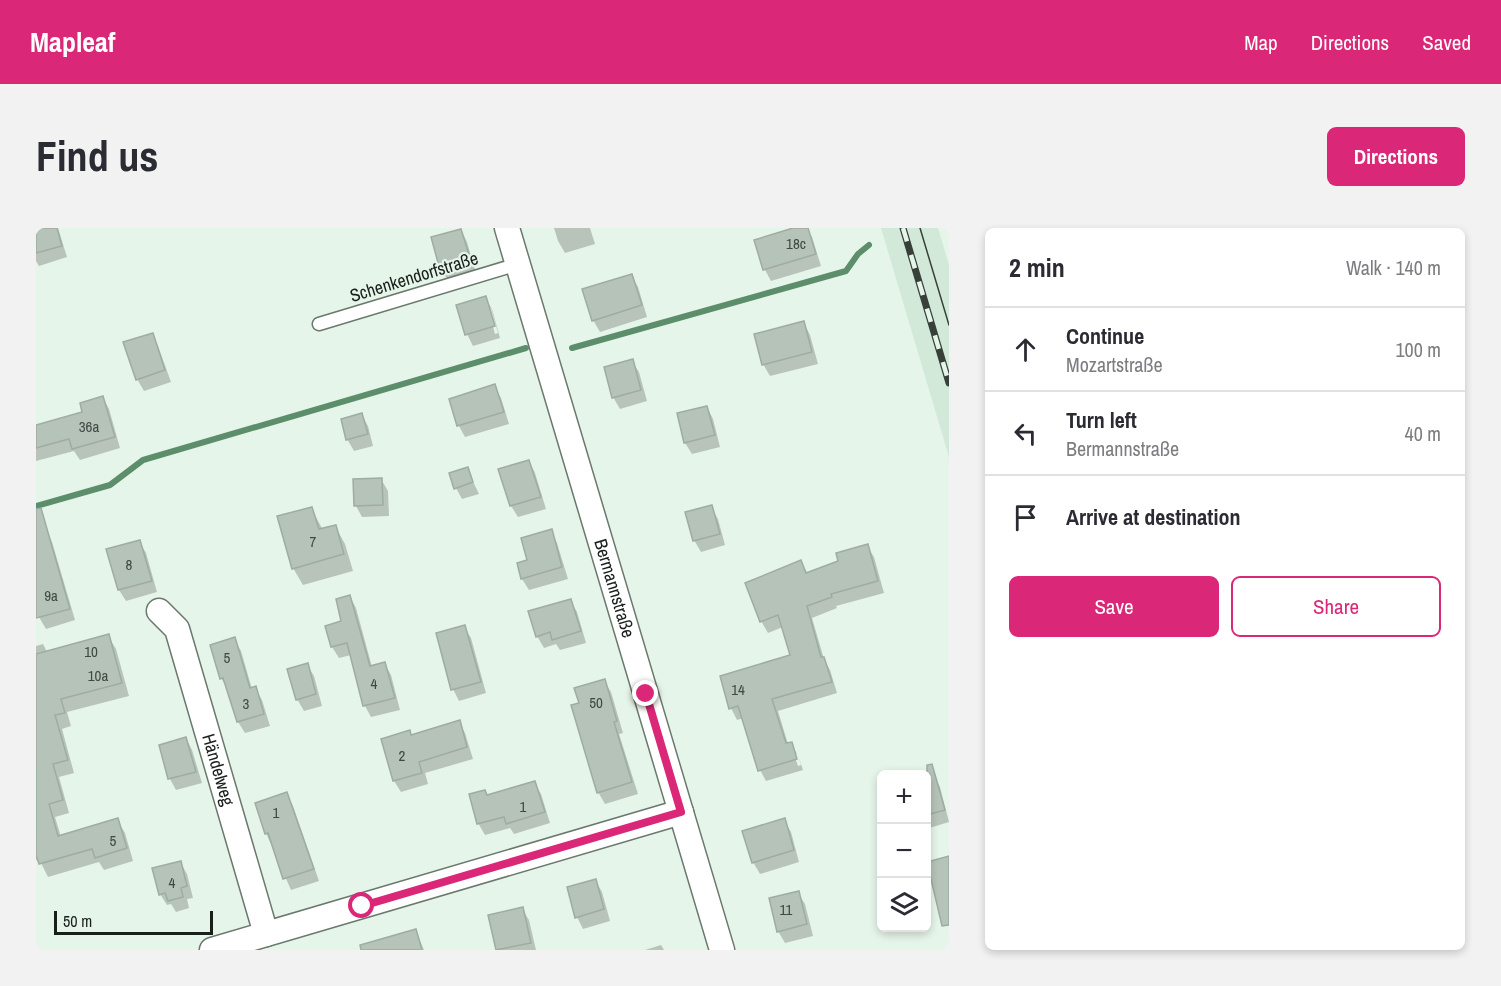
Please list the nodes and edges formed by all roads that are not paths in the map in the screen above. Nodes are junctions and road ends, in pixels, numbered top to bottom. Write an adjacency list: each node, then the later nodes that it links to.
1 (507, 228): 2 (street, Bermannstraße)
2 (518, 264): 3 (lane, Schenkendorfstraße); 5 (street, Bermannstraße)
3 (320, 324)
4 (159, 611): 6 (street, Händelweg)
5 (681, 812): 6 (street); 8 (street, Bermannstraße)
6 (266, 934): 7 (street)
7 (212, 950)
8 (722, 950)

